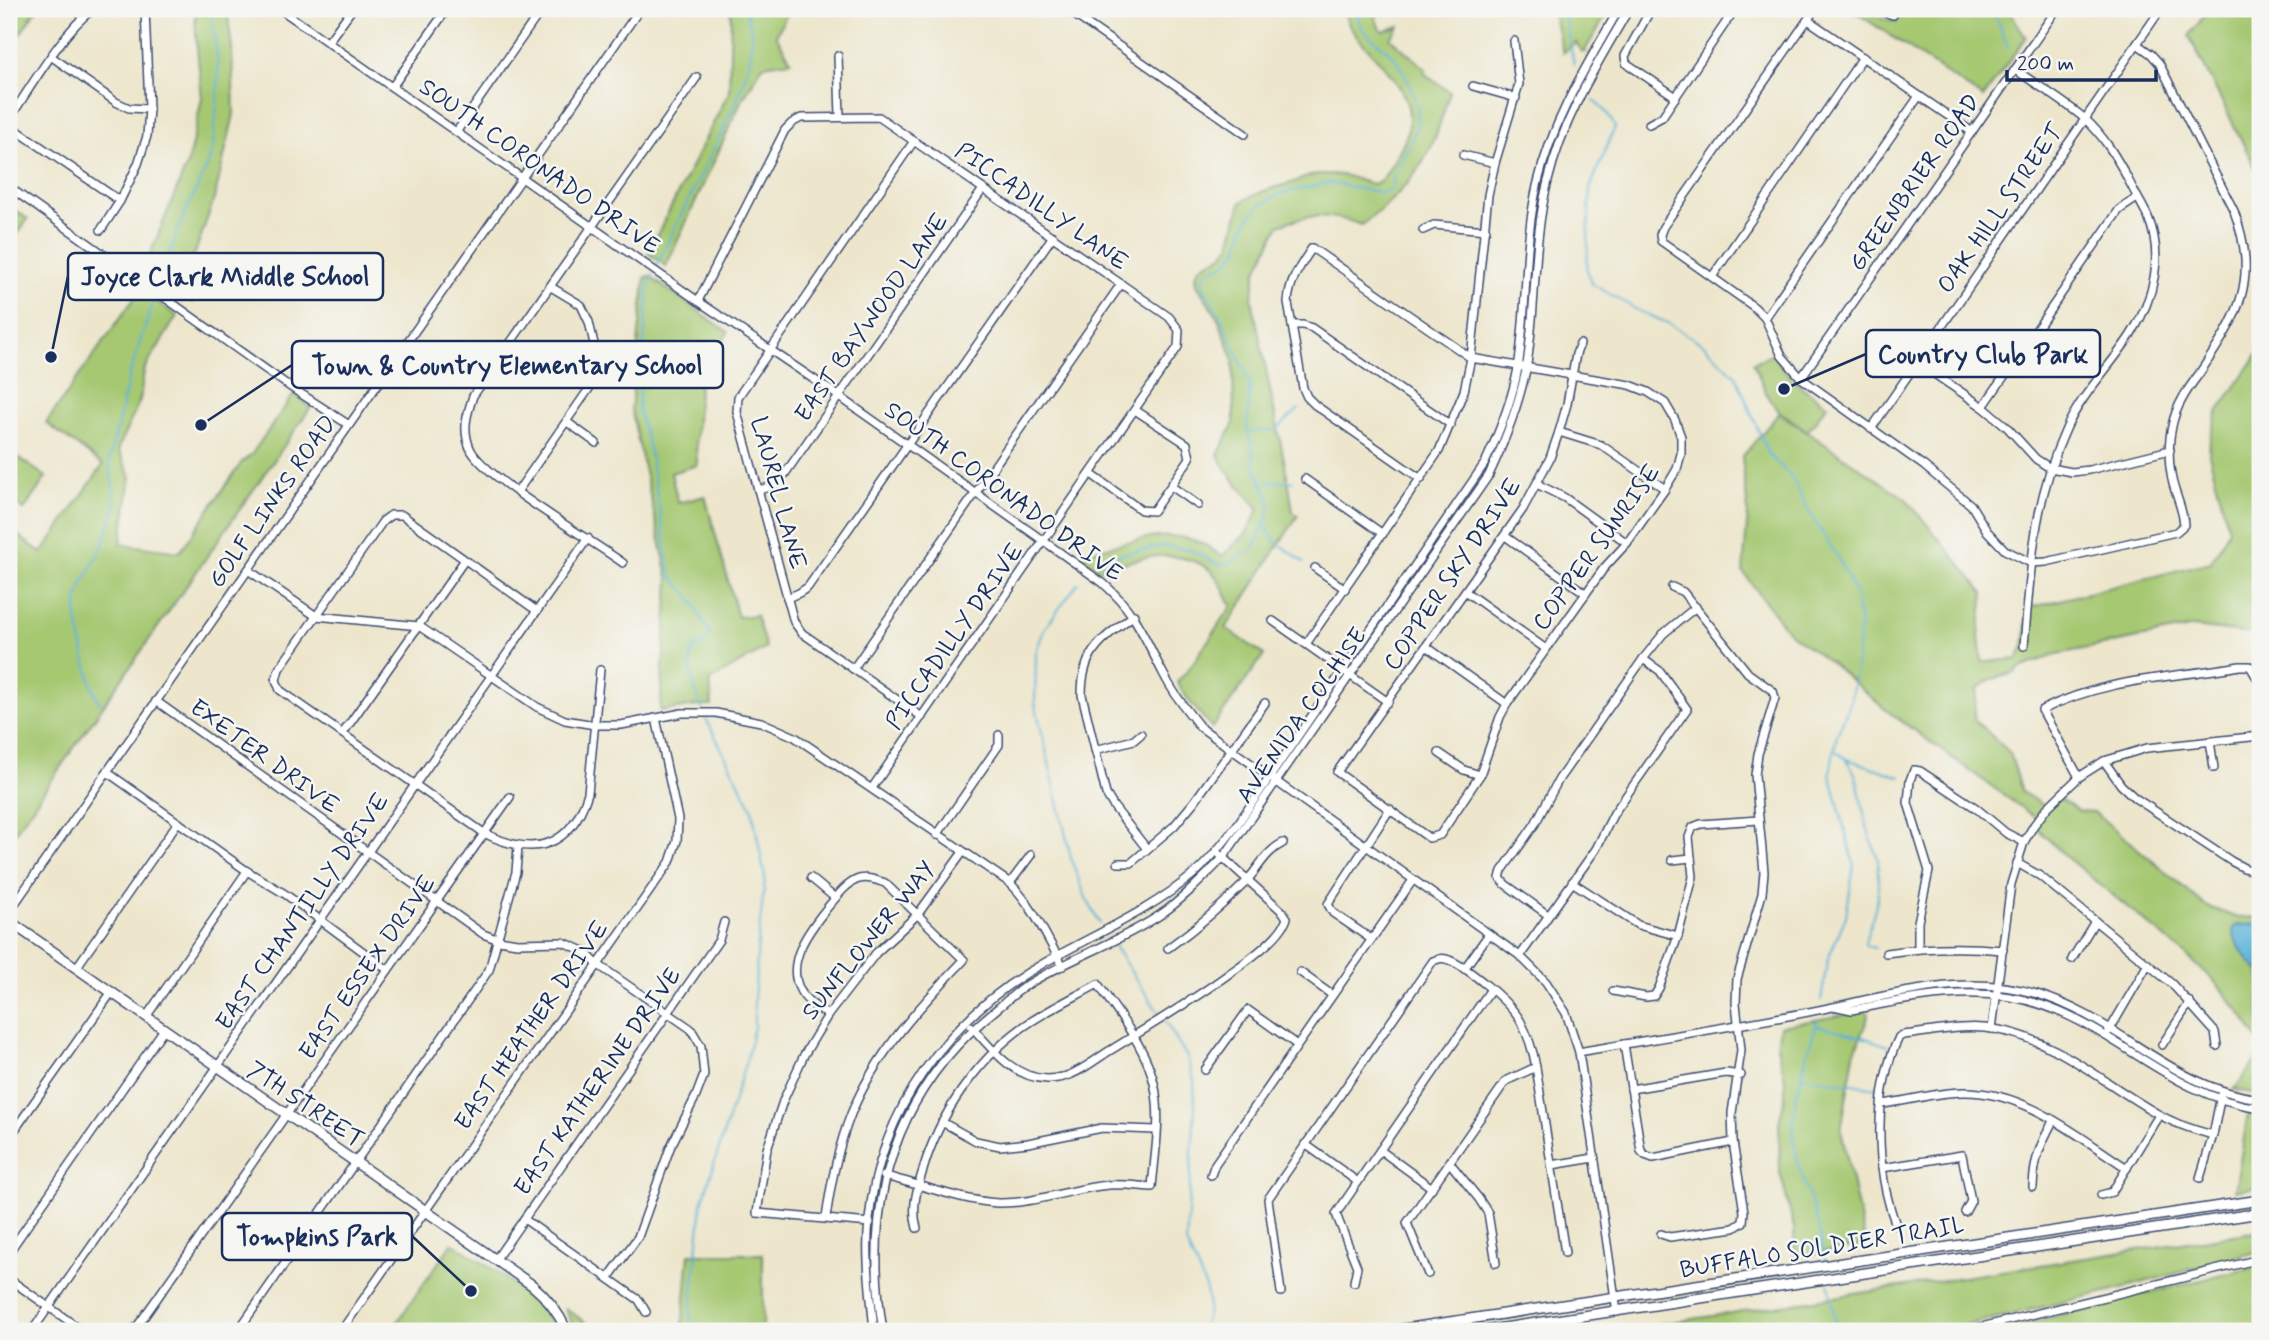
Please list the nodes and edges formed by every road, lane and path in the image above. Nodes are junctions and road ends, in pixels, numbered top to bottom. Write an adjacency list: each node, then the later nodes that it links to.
1 (93, 9): 23 (street)
2 (145, 9): 32 (street)
3 (280, 9): 20 (street, SOUTH CORONADO DRIVE)
4 (352, 9): 20 (street)
5 (447, 9): 28 (street)
6 (542, 9): 38 (street)
7 (640, 9): 44 (street, GOLF LINKS ROAD)
8 (1066, 9): 40 (street)
9 (1619, 9): 65 (street, AVENIDA COCHISE)
10 (1629, 9): 65 (street, AVENIDA COCHISE)
11 (1651, 9): 30 (street)
12 (1735, 9): 30 (street)
13 (1815, 9): 18 (street)
14 (1873, 9): 17 (street)
15 (2057, 9): 25 (street, GREENBRIER ROAD)
16 (2161, 9): 21 (street, OAK HILL STREET)
17 (1893, 15)
18 (1808, 20): 24 (street); 54 (street)
19 (1514, 41): 31 (street)
20 (328, 42): 28 (street, SOUTH CORONADO DRIVE)
21 (2137, 44): 35 (street, OAK HILL STREET); 78 (street)
22 (838, 56): 33 (street)
23 (52, 57): 32 (street); 34 (street)
24 (1863, 57): 29 (street); 54 (street)
25 (2016, 70): 35 (street); 39 (street, GREENBRIER ROAD)
26 (697, 77): 49 (street)
27 (1473, 86): 31 (street)
28 (392, 87): 38 (street, SOUTH CORONADO DRIVE)
29 (1919, 96): 39 (street); 58 (street)
30 (1676, 97): 36 (street)
31 (1516, 98): 43 (street)
32 (149, 109): 48 (street)
33 (840, 116): 41 (street, PICCADILLY LANE); 57 (street)
34 (9, 119)
35 (2085, 120): 47 (street); 64 (street, OAK HILL STREET)
36 (1649, 124)
37 (9, 125): 48 (street)
38 (457, 131): 44 (street, SOUTH CORONADO DRIVE)
39 (1972, 132): 67 (street, GREENBRIER ROAD)
40 (1245, 134)
41 (914, 141): 46 (street, PICCADILLY LANE); 62 (street, LAUREL LANE)
42 (1463, 155): 43 (street)
43 (1495, 163): 52 (street)
44 (522, 178): 49 (street, SOUTH CORONADO DRIVE); 72 (street, GOLF LINKS ROAD)
45 (9, 187): 72 (street)
46 (982, 189): 53 (street, PICCADILLY LANE); 68 (street, EAST BAYWOOD LANE)
47 (2137, 198): 69 (street); 79 (street)
48 (120, 201): 50 (street)
49 (593, 226): 56 (street); 57 (street, SOUTH CORONADO DRIVE)
50 (101, 230)
51 (1423, 230): 52 (street)
52 (1486, 230): 63 (street)
53 (1053, 236): 55 (street, PICCADILLY LANE); 77 (street)
54 (1712, 277): 58 (street)
55 (1121, 284): 60 (street, PICCADILLY LANE); 88 (street)
56 (551, 287): 71 (street); 87 (street)
57 (698, 301): 62 (street, SOUTH CORONADO DRIVE)
58 (1765, 317): 67 (street)
59 (1292, 325): 63 (street); 73 (street); 81 (street)
60 (1179, 330): 70 (street, PICCADILLY DRIVE)
61 (1580, 344): 66 (street, COPPER SKY DRIVE)
62 (770, 350): 68 (street, SOUTH CORONADO DRIVE); 86 (street, LAUREL LANE)
63 (1471, 358): 65 (street, COPPER SUNRISE); 73 (street)
64 (1917, 362): 69 (street); 74 (street, OAK HILL STREET)
65 (1522, 368): 66 (street, COPPER SUNRISE); 118 (street, AVENIDA COCHISE); 120 (street, AVENIDA COCHISE)
66 (1572, 376): 75 (street, COPPER SKY DRIVE); 85 (street, COPPER SUNRISE)
67 (1801, 378): 74 (street)
68 (840, 397): 77 (street, SOUTH CORONADO DRIVE); 86 (street, EAST BAYWOOD LANE)
69 (1983, 407): 79 (street)
70 (1136, 410): 80 (street, PICCADILLY DRIVE); 84 (street)
71 (566, 422): 76 (street); 87 (street)
72 (349, 425): 99 (street, GOLF LINKS ROAD)
73 (1451, 425): 81 (street)
74 (1871, 429): 97 (street)
75 (1559, 432): 83 (street, COPPER SKY DRIVE); 85 (street)
76 (596, 443)
77 (908, 444): 88 (street, SOUTH CORONADO DRIVE); 104 (street)
78 (2170, 450): 79 (street); 97 (street)
79 (2050, 468): 97 (street)
80 (1091, 474): 84 (street); 93 (street, PICCADILLY DRIVE)
81 (1421, 479): 90 (street)
82 (1305, 480): 90 (street)
83 (1537, 484): 91 (street, COPPER SKY DRIVE); 94 (street)
84 (1171, 486): 89 (street)
85 (1664, 489): 94 (street, COPPER SUNRISE)
86 (758, 490): 104 (street, LAUREL LANE)
87 (517, 492): 92 (street)
88 (977, 492): 93 (street, SOUTH CORONADO DRIVE); 116 (street)
89 (1198, 505)
90 (1383, 534): 101 (street)
91 (1505, 536): 102 (street, COPPER SKY DRIVE); 103 (street)
92 (588, 538): 96 (street); 106 (street, EAST CHANTILLY DRIVE)
93 (1044, 541): 107 (street, SOUTH CORONADO DRIVE); 126 (street, PICCADILLY DRIVE)
94 (1627, 542): 103 (street, COPPER SUNRISE)
95 (464, 561): 106 (street); 108 (street); 110 (street)
96 (623, 563)
97 (2031, 563): 112 (street)
98 (1315, 568): 101 (street)
99 (248, 570): 108 (street); 122 (street, GOLF LINKS ROAD)
100 (1672, 587): 105 (street)
101 (1345, 589): 111 (street)
102 (1466, 592): 113 (street, COPPER SKY DRIVE); 114 (street)
103 (1585, 593): 114 (street, COPPER SUNRISE)
104 (787, 598): 116 (street, LAUREL LANE)
105 (1696, 607): 115 (street); 148 (street)
106 (537, 611): 119 (street, EAST CHANTILLY DRIVE)
107 (1133, 615): 134 (street); 135 (street, SOUTH CORONADO DRIVE)
108 (316, 616): 110 (street); 129 (street)
109 (1273, 621): 111 (street)
110 (419, 626): 119 (street); 129 (street)
111 (1306, 644): 118 (street)
112 (2024, 646)
113 (1427, 647): 123 (street, COPPER SKY DRIVE); 125 (street)
114 (1546, 649): 125 (street, COPPER SUNRISE)
115 (1643, 659): 171 (street); 177 (street)
116 (853, 669): 126 (street, LAUREL LANE)
117 (600, 670): 128 (street)
118 (1343, 671): 120 (street); 142 (street, AVENIDA COCHISE)
119 (491, 676): 128 (street); 144 (street, EAST CHANTILLY DRIVE)
120 (1351, 676): 123 (street); 143 (street, AVENIDA COCHISE)
121 (2260, 683): 141 (street)
122 (156, 701): 139 (street, GOLF LINKS ROAD); 157 (street, EXETER DRIVE)
123 (1388, 702): 147 (street, COPPER SKY DRIVE)
124 (1265, 703): 135 (street)
125 (1507, 704): 140 (street, COPPER SUNRISE)
126 (922, 717): 145 (street, PICCADILLY DRIVE)
127 (656, 719): 128 (street); 145 (street); 193 (street, EAST HEATHER DRIVE)
128 (595, 725): 155 (street)
129 (343, 733): 144 (street)
130 (1141, 734): 134 (street)
131 (999, 735): 151 (street)
132 (2260, 736): 133 (street)
133 (2210, 741): 137 (street); 138 (street)
134 (1095, 750): 156 (street)
135 (1231, 751): 142 (street, SOUTH CORONADO DRIVE); 156 (street)
136 (1439, 753): 140 (street)
137 (2104, 761): 141 (street); 167 (street)
138 (2214, 768)
139 (107, 772): 149 (street); 175 (street, GOLF LINKS ROAD)
140 (1480, 775): 147 (street, COPPER SUNRISE)
141 (2078, 777): 152 (street)
142 (1269, 778): 143 (street, SOUTH CORONADO DRIVE); 159 (street, AVENIDA COCHISE)
143 (1277, 783): 154 (street, SOUTH CORONADO DRIVE); 161 (street, AVENIDA COCHISE)
144 (416, 784): 150 (street); 157 (street, EAST CHANTILLY DRIVE)
145 (872, 788): 151 (street)
146 (510, 797): 150 (street, EAST ESSEX DRIVE)
147 (1390, 809): 154 (street)
148 (1759, 820): 162 (street); 210 (street)
149 (177, 822): 166 (street); 196 (street)
150 (484, 833): 155 (street); 174 (street, EAST ESSEX DRIVE)
151 (937, 835): 158 (street)
152 (2024, 842): 165 (street); 187 (street)
153 (1283, 843): 169 (street)
154 (1365, 846): 170 (street, SOUTH CORONADO DRIVE); 184 (street)
155 (518, 847): 185 (street)
156 (1147, 849): 164 (street)
157 (367, 852): 174 (street, EXETER DRIVE); 178 (street, EAST CHANTILLY DRIVE)
158 (963, 852): 172 (street); 176 (street, SUNFLOWER WAY)
159 (1216, 852): 161 (street); 190 (street, AVENIDA COCHISE)
160 (1031, 855): 172 (street)
161 (1223, 858): 169 (street); 195 (street, AVENIDA COCHISE)
162 (1691, 858): 163 (street); 183 (street)
163 (1672, 860)
164 (1118, 863)
165 (2017, 863): 180 (street); 188 (street)
166 (247, 871): 178 (street); 208 (street)
167 (2260, 873)
168 (811, 878): 173 (street)
169 (1247, 880): 186 (street); 215 (street)
170 (1413, 880): 182 (street, SOUTH CORONADO DRIVE); 184 (street)
171 (1572, 882): 177 (street); 183 (street)
172 (1010, 884): 190 (street)
173 (835, 898): 176 (street); 207 (street)
174 (436, 902): 185 (street, EXETER DRIVE); 197 (street, EAST ESSEX DRIVE)
175 (9, 912)
176 (918, 914): 207 (street, SUNFLOWER WAY); 261 (street)
177 (1548, 915): 191 (street)
178 (320, 920): 197 (street); 223 (street, EAST CHANTILLY DRIVE)
179 (9, 921): 196 (main road, 7TH STREET)
180 (2095, 921): 192 (street); 194 (street)
181 (724, 922): 206 (street, EAST KATHERINE DRIVE)
182 (1489, 934): 191 (street, SOUTH CORONADO DRIVE); 198 (street)
183 (1678, 936): 202 (street)
184 (1371, 939): 204 (street)
185 (499, 940): 193 (street, EXETER DRIVE); 243 (street)
186 (1168, 948)
187 (1918, 948): 188 (street); 189 (street)
188 (2003, 950): 201 (street)
189 (1886, 953)
190 (1057, 956): 195 (street); 209 (street, AVENIDA COCHISE)
191 (1520, 956): 222 (street, SOUTH CORONADO DRIVE)
192 (2072, 959)
193 (597, 964): 206 (street, EXETER DRIVE); 258 (street, EAST HEATHER DRIVE)
194 (2148, 964): 205 (street); 214 (street)
195 (1063, 966): 211 (street, AVENIDA COCHISE)
196 (76, 968): 203 (main road, 7TH STREET)
197 (388, 970): 232 (street, EAST ESSEX DRIVE)
198 (1464, 970): 200 (street); 240 (street)
199 (1300, 972): 204 (street)
200 (1491, 989): 224 (street); 241 (street)
201 (1998, 990): 210 (street); 213 (street); 214 (street); 216 (street)
202 (1613, 991)
203 (111, 993): 208 (main road, 7TH STREET); 238 (street)
204 (1332, 995): 218 (street)
205 (2190, 1002): 219 (street); 220 (street)
206 (669, 1012): 262 (street, EAST KATHERINE DRIVE); 274 (street, EXETER DRIVE)
207 (828, 1015): 261 (street, SUNFLOWER WAY)
208 (146, 1017): 212 (main road, 7TH STREET)
209 (966, 1020): 211 (street); 248 (street, AVENIDA COCHISE)
210 (1737, 1024): 217 (street); 226 (street)
211 (973, 1028): 221 (street); 250 (street, AVENIDA COCHISE)
212 (164, 1029): 223 (main road, 7TH STREET); 268 (street)
213 (1992, 1029): 230 (street); 233 (street)
214 (2110, 1029): 216 (street); 228 (street)
215 (1133, 1037): 221 (street); 221 (street); 236 (street)
216 (2105, 1037): 228 (street)
217 (1624, 1044): 222 (street); 227 (street)
218 (1297, 1045): 225 (street); 249 (street)
219 (2162, 1045)
220 (2217, 1046)
221 (995, 1052): 235 (street)
222 (1579, 1052): 242 (street, SOUTH CORONADO DRIVE)
223 (217, 1067): 232 (main road, 7TH STREET); 279 (street, EAST CHANTILLY DRIVE)
224 (1536, 1067): 244 (street); 245 (street)
225 (1205, 1070)
226 (1741, 1075): 227 (street); 239 (street)
227 (1631, 1089): 239 (street)
228 (2220, 1095): 229 (street); 231 (street); 237 (street)
229 (2260, 1099)
230 (1882, 1104): 234 (street); 246 (street)
231 (2260, 1108)
232 (287, 1114): 243 (main road, 7TH STREET); 284 (street, EAST ESSEX DRIVE)
233 (2159, 1115): 237 (street); 247 (street)
234 (2053, 1121): 247 (street); 254 (street)
235 (942, 1122): 236 (street); 253 (street)
236 (1156, 1130): 253 (street)
237 (2213, 1135): 251 (street)
238 (9, 1138)
239 (1734, 1142): 267 (street)
240 (1305, 1144): 252 (street); 277 (street)
241 (1380, 1150): 252 (street); 255 (street)
242 (1594, 1158): 245 (street); 278 (street, SOUTH CORONADO DRIVE)
243 (356, 1161): 258 (main road, 7TH STREET); 285 (street)
244 (1450, 1163): 255 (street); 272 (street)
245 (1552, 1165): 269 (street)
246 (1882, 1168): 259 (street); 265 (street)
247 (2127, 1168): 256 (street)
248 (876, 1174): 250 (street); 263 (street, AVENIDA COCHISE)
249 (1211, 1175)
250 (886, 1176): 253 (street); 264 (street, AVENIDA COCHISE)
251 (2200, 1178)
252 (1358, 1182): 276 (street)
253 (919, 1184): 266 (street)
254 (2033, 1187)
255 (1432, 1188): 273 (street)
256 (2101, 1195)
257 (2260, 1200): 278 (main road, BUFFALO SOLDIER TRAIL)
258 (425, 1210): 270 (main road, 7TH STREET); 286 (street, EAST HEATHER DRIVE)
259 (1965, 1212)
260 (2260, 1213): 281 (main road, BUFFALO SOLDIER TRAIL)
261 (826, 1217): 263 (street)
262 (524, 1219): 270 (street, EAST KATHERINE DRIVE); 274 (street)
263 (868, 1223): 264 (street); 288 (street, AVENIDA COCHISE)
264 (878, 1224): 289 (street, AVENIDA COCHISE)
265 (1896, 1225)
266 (917, 1227)
267 (1661, 1234)
268 (9, 1252)
269 (1565, 1253)
270 (496, 1259): 287 (main road, 7TH STREET)
271 (2260, 1259): 292 (street)
272 (1496, 1263)
273 (1428, 1274)
274 (609, 1277): 280 (street)
275 (9, 1279): 279 (street)
276 (1354, 1282)
277 (1281, 1292)
278 (1615, 1297): 281 (street, SOUTH CORONADO DRIVE); 290 (main road, BUFFALO SOLDIER TRAIL)
279 (49, 1307): 282 (street, EAST CHANTILLY DRIVE); 283 (street)
280 (646, 1312)
281 (1617, 1312): 291 (main road, BUFFALO SOLDIER TRAIL)
282 (32, 1331)
283 (83, 1331)
284 (134, 1331)
285 (238, 1331)
286 (341, 1331)
287 (567, 1331)
288 (874, 1331)
289 (883, 1331)
290 (1390, 1331)
291 (1484, 1331)
292 (1965, 1331)

